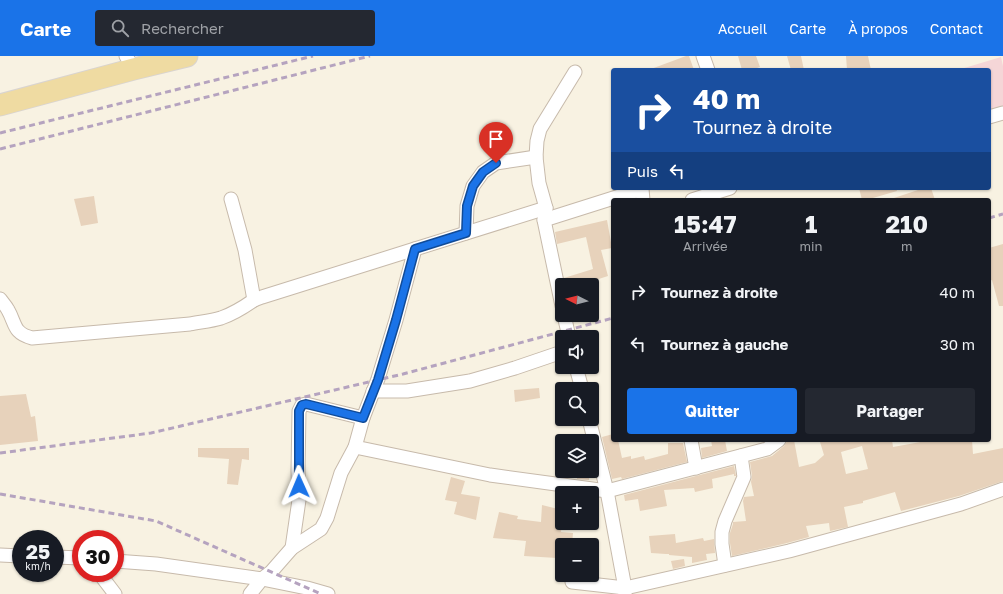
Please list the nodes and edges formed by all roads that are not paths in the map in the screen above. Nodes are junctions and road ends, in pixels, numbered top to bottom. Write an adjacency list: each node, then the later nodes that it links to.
1 (187, 56): 3 (main road)
2 (703, 56): 4 (street)
3 (130, 62): 6 (main road)
4 (707, 68)
5 (575, 72): 9 (street)
6 (0, 105)
7 (1003, 112): 8 (street)
8 (991, 116)
9 (536, 157): 14 (street); 15 (street)
10 (638, 190): 14 (street)
11 (724, 190): 12 (street)
12 (698, 198)
13 (231, 199): 19 (street)
14 (545, 214): 15 (street); 17 (street)
15 (466, 233): 16 (street)
16 (415, 249): 19 (street); 21 (street)
17 (557, 278)
18 (0, 299): 19 (street)
19 (254, 300)
20 (555, 354): 21 (street)
21 (373, 391): 22 (street)
22 (363, 418): 26 (street); 31 (street)
23 (591, 426): 30 (street)
24 (691, 442): 28 (street)
25 (776, 442): 27 (street)
26 (355, 447): 30 (street); 31 (street)
27 (741, 456): 28 (street); 35 (street)
28 (696, 468): 30 (street)
29 (1003, 489): 35 (street)
30 (607, 491): 39 (street)
31 (292, 548): 36 (street)
32 (0, 555): 33 (street)
33 (12, 556)
34 (124, 562): 36 (street)
35 (725, 565): 39 (street)
36 (262, 580): 40 (street); 42 (street)
37 (106, 582): 41 (street)
38 (572, 582): 39 (street)
39 (625, 591)
40 (252, 593)
41 (115, 594)
42 (328, 594)

